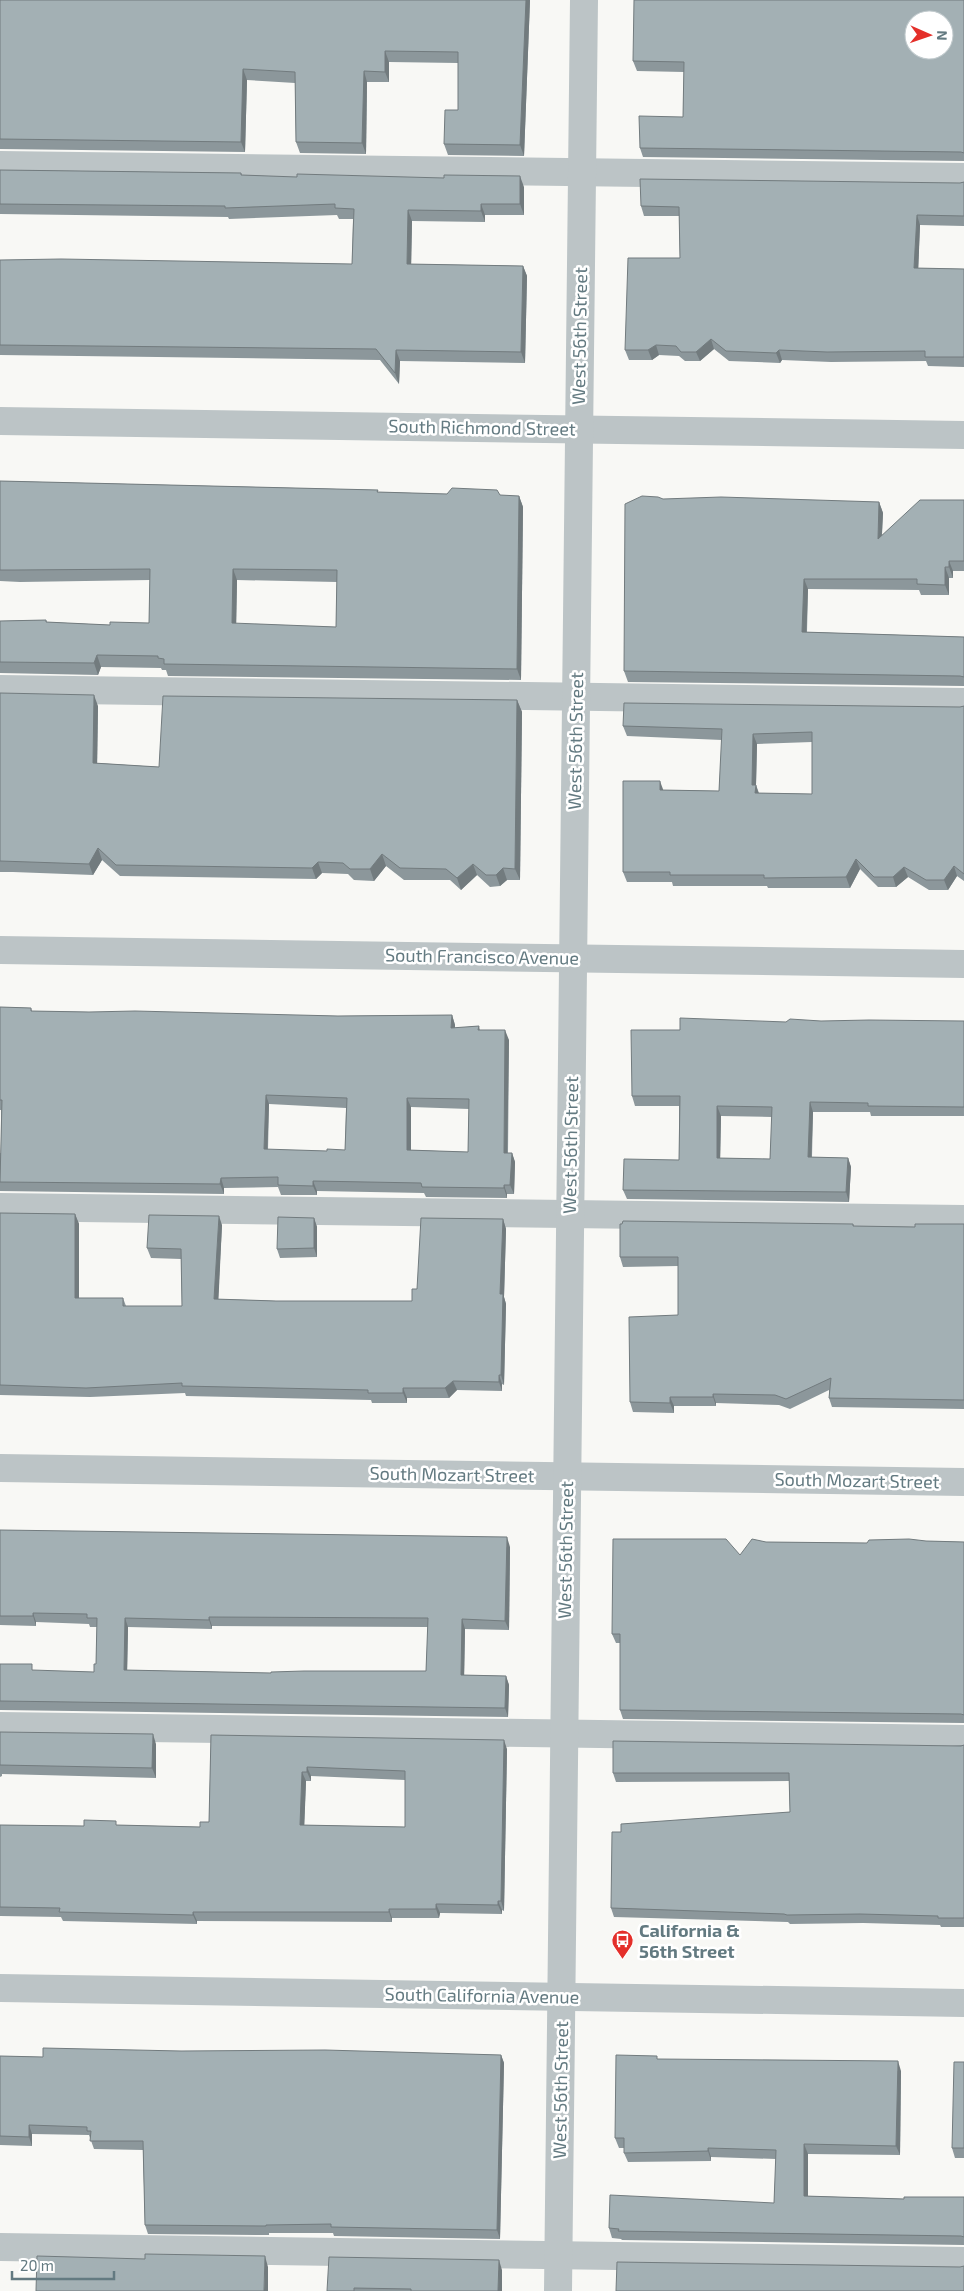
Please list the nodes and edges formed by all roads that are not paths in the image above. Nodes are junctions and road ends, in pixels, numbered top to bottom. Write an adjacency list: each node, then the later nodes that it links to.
1 (584, 0): 3 (street, West 56th Street)
2 (0, 165): 3 (street)
3 (582, 172): 4 (street); 6 (street, West 56th Street)
4 (964, 177)
5 (0, 421): 6 (street, South Richmond Street)
6 (579, 429): 7 (street, South Richmond Street); 9 (street, West 56th Street)
7 (964, 435)
8 (0, 689): 9 (street)
9 (576, 696): 10 (street); 12 (street, West 56th Street)
10 (964, 702)
11 (0, 950): 12 (street, South Francisco Avenue)
12 (573, 958): 13 (street, South Francisco Avenue); 15 (street, West 56th Street)
13 (964, 964)
14 (0, 1207): 15 (street)
15 (570, 1213): 16 (street); 18 (street, West 56th Street)
16 (964, 1219)
17 (0, 1468): 18 (street, South Mozart Street)
18 (567, 1476): 19 (street, South Mozart Street); 21 (street, West 56th Street)
19 (964, 1482)
20 (0, 1726): 21 (street)
21 (564, 1734): 22 (street); 24 (street, West 56th Street)
22 (964, 1739)
23 (0, 1988): 24 (street, South California Avenue)
24 (563, 1997): 25 (street, South California Avenue); 27 (street, West 56th Street)
25 (964, 2003)
26 (0, 2247): 27 (street)
27 (559, 2255): 28 (street); 29 (street, West 56th Street)
28 (964, 2261)
29 (558, 2291)

